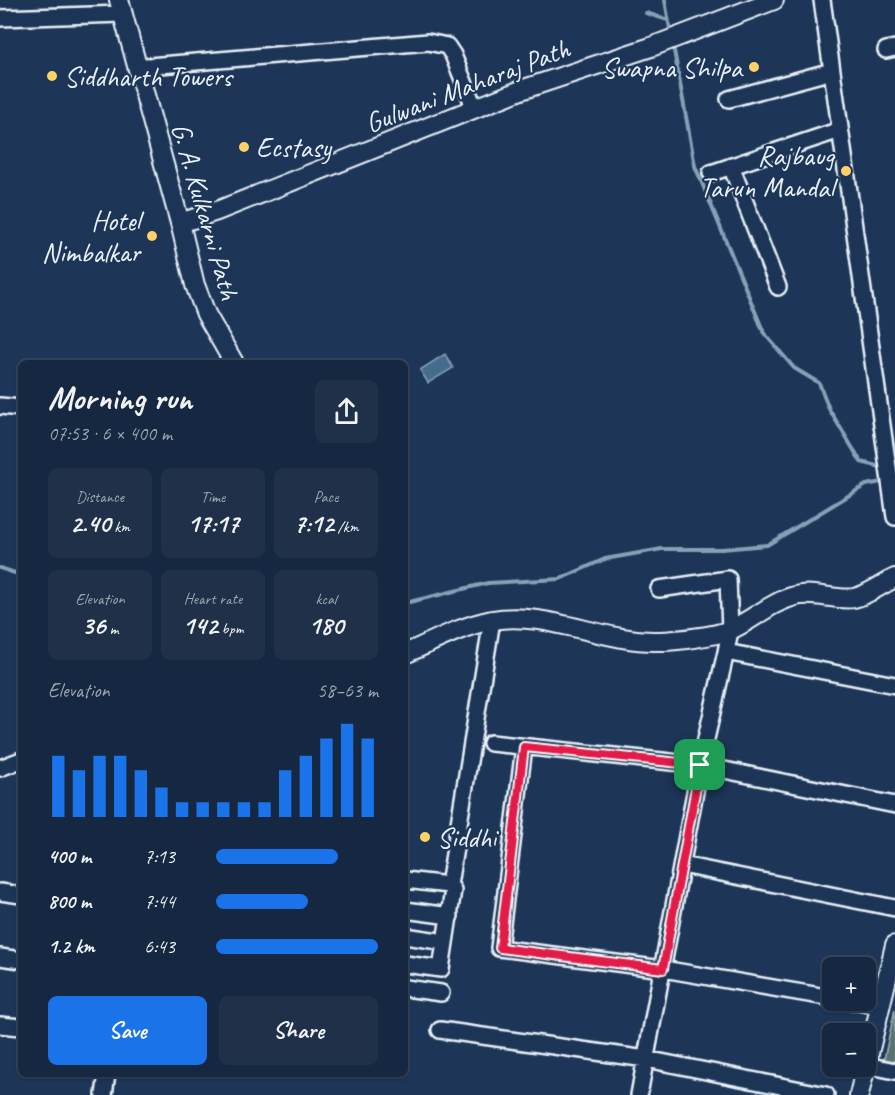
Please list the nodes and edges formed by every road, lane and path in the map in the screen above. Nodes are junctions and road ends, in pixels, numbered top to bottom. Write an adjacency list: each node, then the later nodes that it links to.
1 (774, 0): 8 (street, Gulwani Maharaj Path)
2 (822, 0): 6 (street)
3 (121, 7): 4 (street); 5 (street, G. A. Kulkarni Path)
4 (0, 18)
5 (137, 68): 8 (street); 12 (street, G. A. Kulkarni Path)
6 (832, 70): 7 (street); 9 (street)
7 (729, 99)
8 (475, 109): 12 (street, Gulwani Maharaj Path)
9 (840, 130): 10 (street); 17 (street)
10 (731, 166): 11 (street); 13 (street)
11 (711, 173)
12 (180, 223): 14 (street, G. A. Kulkarni Path)
13 (778, 287)
14 (232, 360)
15 (0, 406): 16 (street)
16 (18, 408)
17 (894, 512)
18 (895, 578): 21 (street)
19 (659, 589): 21 (street)
20 (492, 620): 21 (street); 22 (street); 33 (street)
21 (730, 630): 23 (street)
22 (408, 651)
23 (726, 652): 24 (street); 28 (street)
24 (895, 685)
25 (491, 743): 26 (street)
26 (524, 747): 28 (street); 45 (street)
27 (18, 761): 29 (street)
28 (700, 765): 30 (street); 31 (street)
29 (0, 768)
30 (895, 805)
31 (682, 865): 36 (street); 45 (street)
32 (408, 880): 33 (street)
33 (449, 885): 38 (street)
34 (0, 892): 35 (street)
35 (18, 895)
36 (895, 908)
37 (408, 910): 38 (street)
38 (450, 916): 40 (street)
39 (408, 936): 40 (street)
40 (445, 942): 44 (street)
41 (895, 945): 50 (street)
42 (0, 957): 43 (street)
43 (18, 960)
44 (408, 964)
45 (663, 969): 48 (street); 55 (street)
46 (408, 988): 47 (street)
47 (441, 993)
48 (822, 996)
49 (876, 1005): 50 (street)
50 (880, 1006): 51 (street)
51 (876, 1023)
52 (0, 1025): 53 (street)
53 (18, 1027)
54 (440, 1030): 55 (street)
55 (646, 1059): 61 (street); 62 (street)
56 (876, 1067): 57 (street)
57 (895, 1071)
58 (107, 1077): 60 (street)
59 (863, 1077): 63 (street)
60 (104, 1095)
61 (639, 1095)
62 (826, 1095)
63 (859, 1095)

